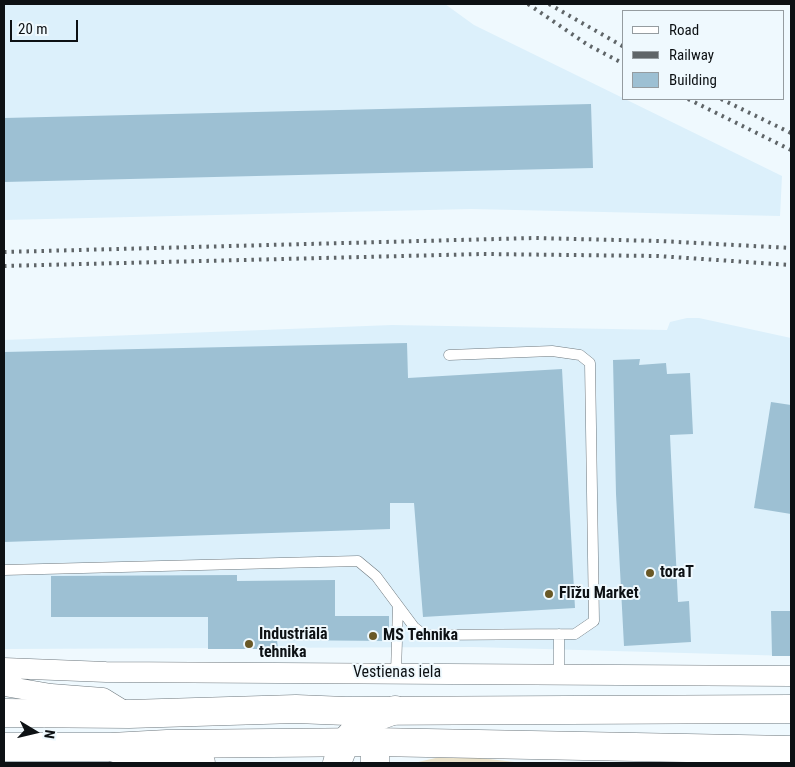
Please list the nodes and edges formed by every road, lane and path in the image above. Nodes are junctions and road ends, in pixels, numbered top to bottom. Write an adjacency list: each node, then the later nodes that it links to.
1 (449, 355): 4 (lane)
2 (4, 570): 3 (lane)
3 (398, 606): 4 (lane); 6 (lane)
4 (559, 634): 7 (lane)
5 (4, 668): 6 (street, Vestienas iela)
6 (396, 673): 7 (street, Vestienas iela)
7 (559, 674): 8 (street, Vestienas iela)
8 (791, 676)
9 (4, 686): 12 (street)
10 (791, 709): 13 (main road)
11 (4, 714): 12 (main road)
12 (129, 714): 13 (main road)
13 (357, 741): 15 (main road); 16 (main road)
14 (4, 747): 15 (main road)
15 (111, 747): 17 (main road)
16 (790, 750)
17 (201, 763)

